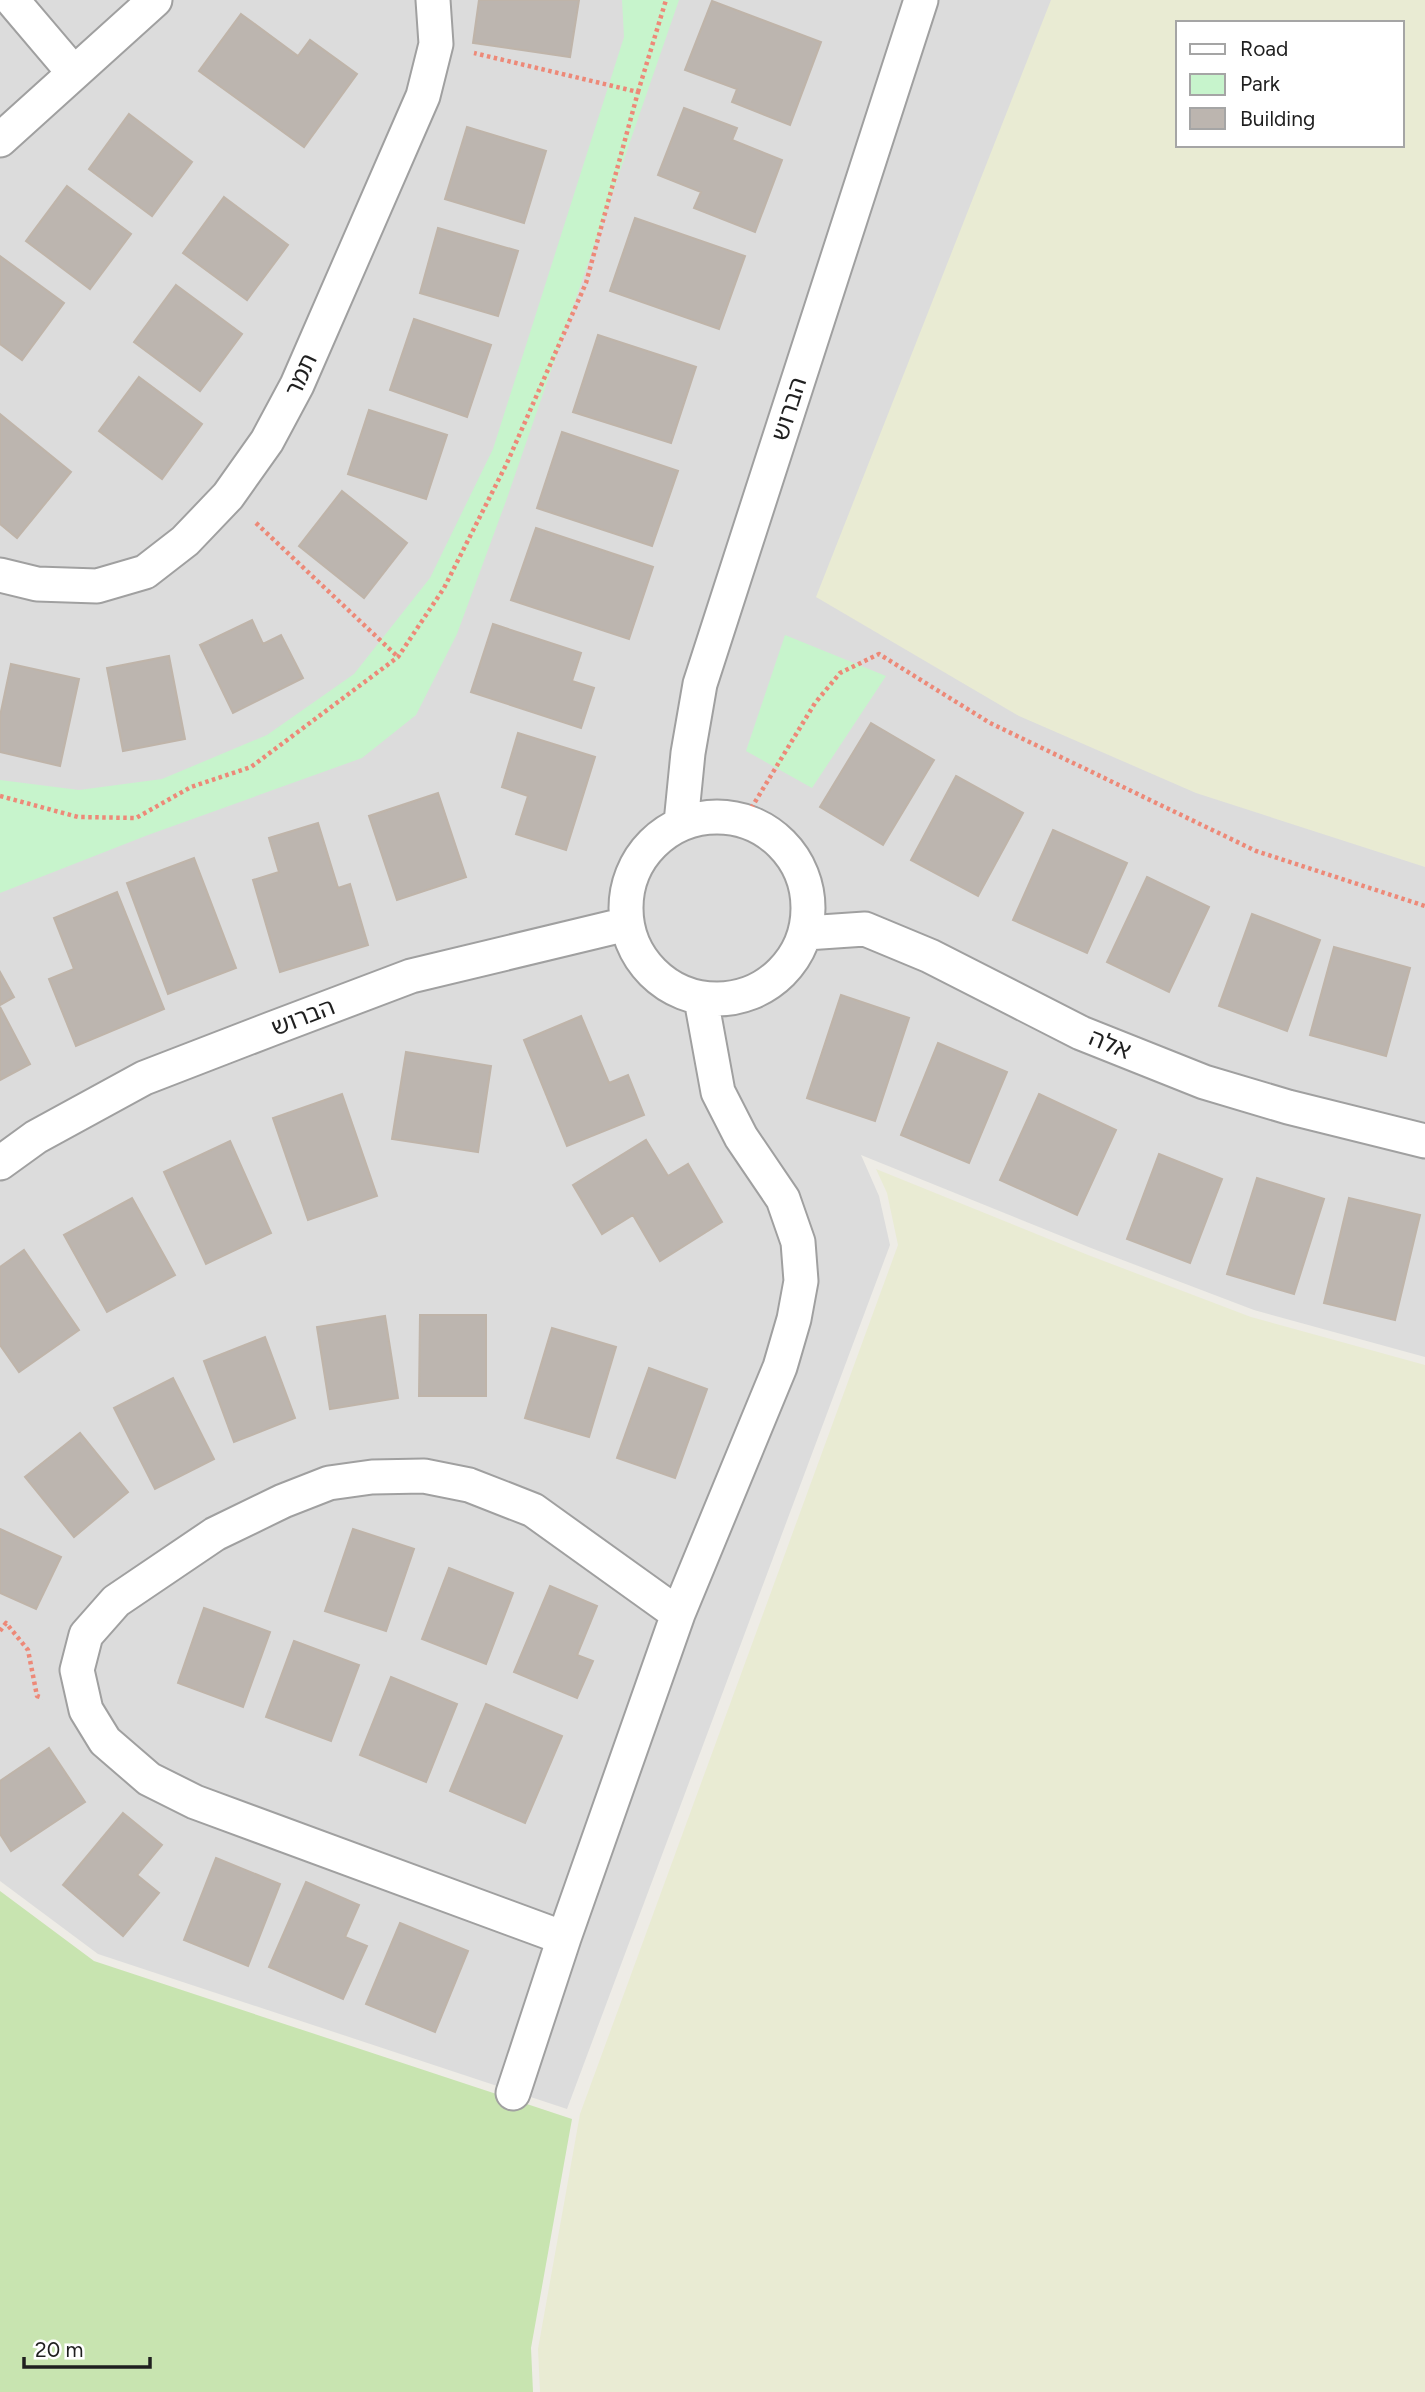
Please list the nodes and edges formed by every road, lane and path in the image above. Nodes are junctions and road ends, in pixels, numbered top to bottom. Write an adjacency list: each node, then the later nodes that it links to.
1 (12, 0): 7 (street)
2 (155, 0): 7 (street)
3 (433, 0): 6 (street, תמר)
4 (666, 0): 8 (path)
5 (920, 0): 15 (street, הברוש)
6 (436, 44): 8 (path); 10 (street, תמר)
7 (74, 74): 9 (street)
8 (638, 92): 12 (path)
9 (0, 140)
10 (228, 496): 11 (street, תמר); 12 (path)
11 (0, 575)
12 (398, 657): 13 (path)
13 (0, 796)
14 (744, 820): 15 (street); 16 (path); 18 (street)
15 (681, 823): 17 (street)
16 (1425, 906)
17 (627, 925): 19 (street); 21 (street, הברוש)
18 (806, 933): 19 (street); 20 (street, אלה)
19 (701, 999): 22 (street)
20 (1425, 1141)
21 (0, 1163)
22 (678, 1615): 23 (street); 23 (street)
23 (564, 1938): 24 (street)
24 (513, 2093)

